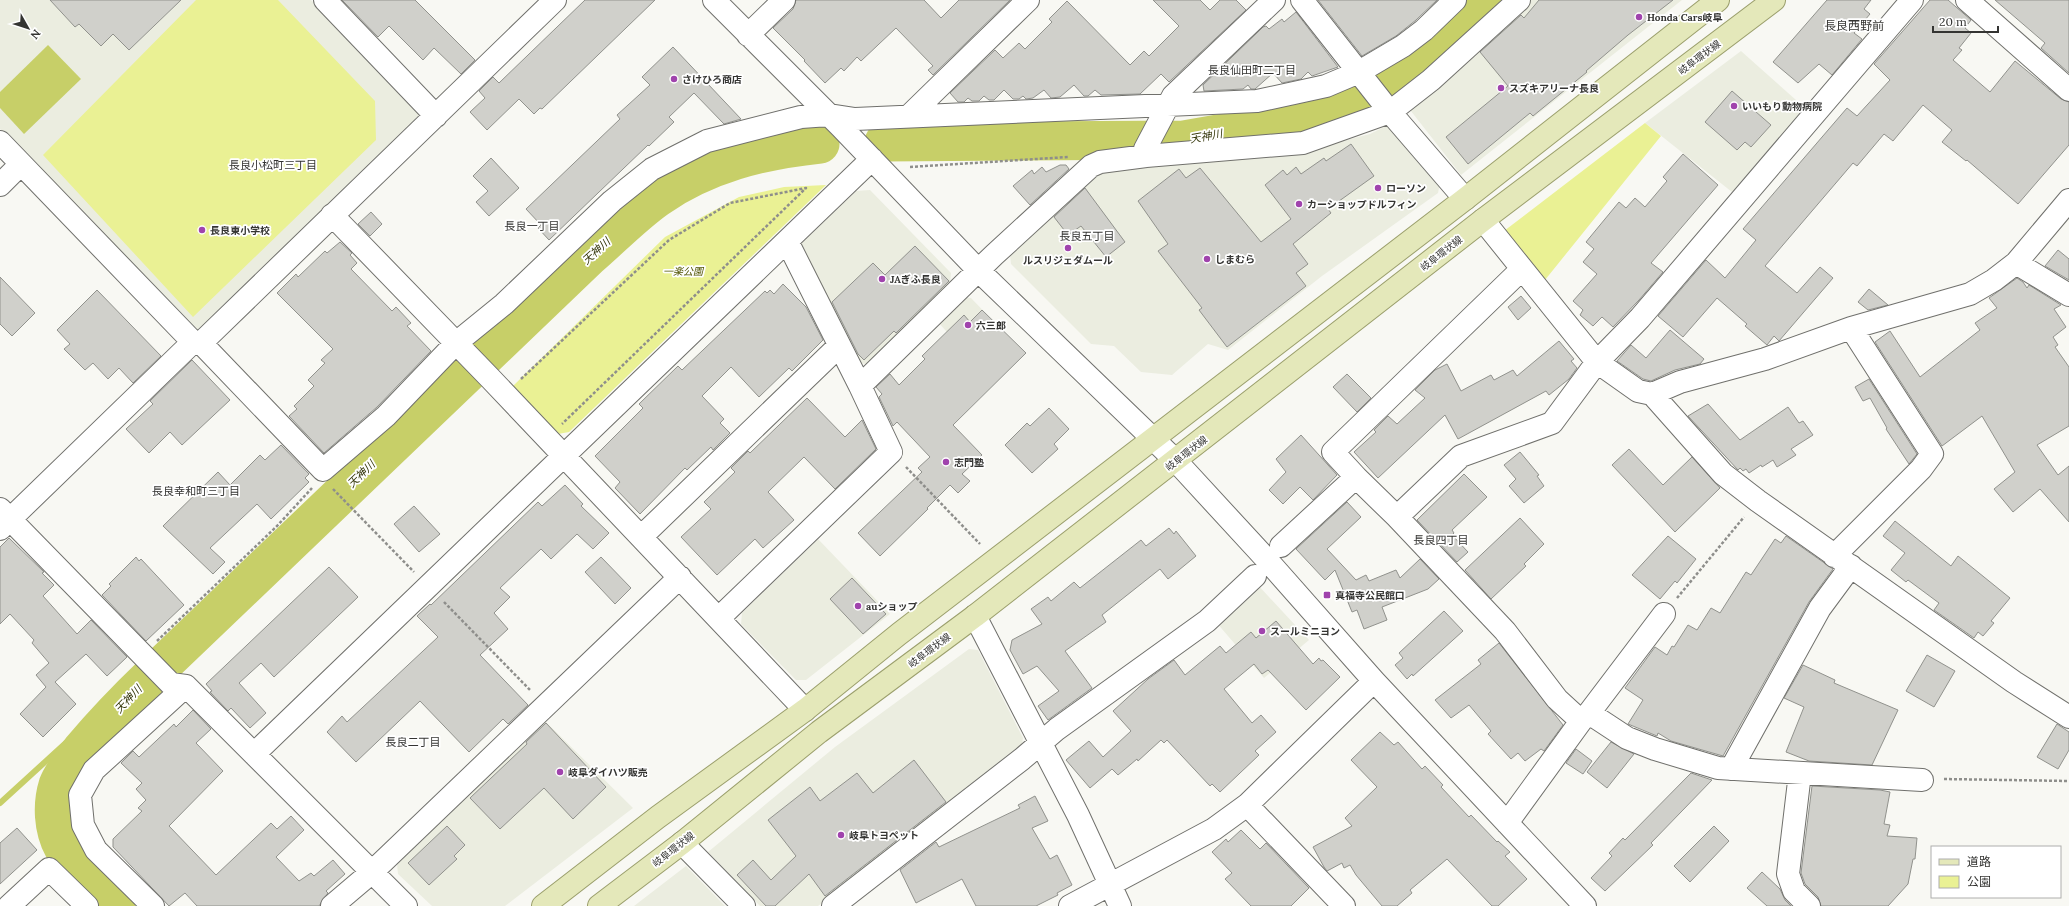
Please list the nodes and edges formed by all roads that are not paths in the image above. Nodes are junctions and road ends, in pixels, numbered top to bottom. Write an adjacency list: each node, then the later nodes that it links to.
1 (325, 0): 19 (street)
2 (555, 0): 19 (street)
3 (714, 0): 14 (street)
4 (784, 0): 14 (street)
5 (1028, 0): 20 (street)
6 (1274, 0): 17 (street)
7 (1302, 0): 15 (street)
8 (1455, 0): 15 (street)
9 (1519, 0): 18 (street)
10 (1718, 0): 27 (main road)
11 (1774, 0): 30 (main road, 岐阜環状線)
12 (1912, 0): 40 (street)
13 (1967, 0): 16 (street)
14 (748, 35): 21 (street)
15 (1361, 74): 17 (street); 18 (street)
16 (2069, 90)
17 (1166, 108): 20 (street); 23 (street)
18 (1388, 109): 23 (street); 27 (street)
19 (436, 116): 29 (street)
20 (909, 116): 21 (street)
21 (835, 121): 24 (street); 39 (street)
22 (0, 142): 25 (street)
23 (1146, 153): 34 (street)
24 (872, 158): 31 (street); 34 (street)
25 (21, 164): 26 (street); 37 (street)
26 (0, 184)
27 (1465, 199): 43 (main road)
28 (2069, 200): 32 (street)
29 (332, 216): 37 (street); 39 (street)
30 (1483, 220): 33 (street); 45 (main road, 岐阜環状線)
31 (787, 241): 38 (street); 44 (street)
32 (2016, 263): 35 (street); 36 (street)
33 (1522, 269): 40 (street); 46 (street)
34 (979, 271): 41 (street); 43 (street)
35 (2069, 295)
36 (1850, 328): 42 (street); 51 (street)
37 (197, 343): 39 (street); 48 (street)
38 (839, 346): 41 (street); 49 (street)
39 (460, 347): 44 (street)
40 (1597, 362): 42 (street); 47 (street)
41 (860, 386): 56 (street)
42 (1652, 394): 51 (street)
43 (1152, 439): 45 (street); 59 (main road)
44 (572, 448): 49 (street); 63 (street)
45 (1176, 461): 55 (main road, 岐阜環状線); 57 (street)
46 (1356, 477): 47 (street); 50 (street)
47 (1397, 517): 60 (street)
48 (3, 519): 58 (street)
49 (641, 536): 53 (street)
50 (1281, 546)
51 (1843, 561): 61 (street); 64 (street)
52 (1255, 576): 62 (street)
53 (680, 577): 56 (street); 70 (street)
54 (1664, 614): 60 (street)
55 (975, 616): 62 (street); 69 (main road, 岐阜環状線)
56 (719, 618): 59 (street)
57 (1374, 681): 67 (street); 68 (street)
58 (178, 685): 63 (street); 74 (street)
59 (805, 710): 77 (main road)
60 (1585, 717): 64 (street); 68 (street)
61 (2069, 717)
62 (1040, 743): 71 (street); 80 (street)
63 (254, 754): 70 (street)
64 (1731, 769): 65 (street)
65 (1800, 773): 66 (street); 85 (street)
66 (1922, 780)
67 (1247, 805): 71 (street); 83 (street)
68 (1507, 823): 84 (street)
69 (682, 843): 78 (main road, 岐阜環状線); 79 (street)
70 (372, 872): 75 (street); 76 (street)
71 (1109, 885): 81 (street); 82 (street)
72 (9, 906): 73 (street)
73 (87, 906)
74 (153, 906)
75 (332, 906)
76 (406, 906)
77 (543, 906)
78 (599, 906)
79 (744, 906)
80 (833, 906)
81 (1070, 906)
82 (1120, 906)
83 (1344, 906)
84 (1585, 906)
85 (1809, 906)

